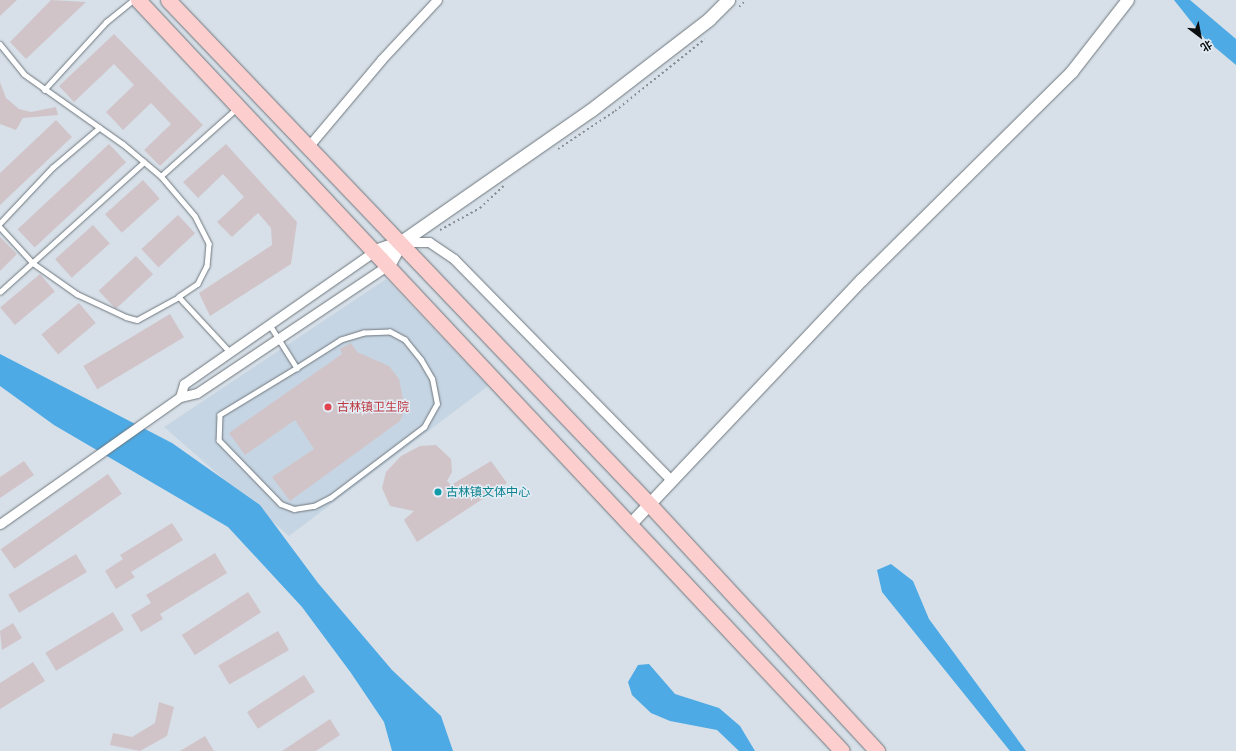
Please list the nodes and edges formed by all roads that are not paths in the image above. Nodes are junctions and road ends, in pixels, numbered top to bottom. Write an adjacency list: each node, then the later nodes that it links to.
1 (133, 0): 8 (lane)
2 (138, 0): 9 (main road)
3 (168, 0): 11 (main road)
4 (437, 0): 11 (street)
5 (728, 0): 16 (main road)
6 (1128, 0): 27 (street)
7 (0, 44): 8 (lane)
8 (44, 90): 10 (lane)
9 (238, 106): 13 (lane); 17 (main road)
10 (99, 128): 12 (lane); 14 (lane)
11 (307, 148): 16 (main road)
12 (144, 162): 13 (lane); 18 (lane)
13 (161, 176): 21 (lane)
14 (0, 223)
15 (0, 227): 18 (lane)
16 (401, 242): 17 (main road); 19 (main road); 27 (street); 28 (main road)
17 (375, 252): 19 (main road); 22 (street)
18 (33, 264): 20 (lane); 21 (lane)
19 (388, 265): 23 (street); 29 (main road)
20 (0, 292)
21 (179, 297): 24 (lane)
22 (270, 325): 23 (lane); 24 (street)
23 (279, 338): 25 (lane); 26 (street)
24 (230, 352): 26 (street)
25 (296, 368): 25 (lane)
26 (180, 397): 30 (street)
27 (672, 481): 28 (street)
28 (650, 505): 29 (street); 32 (main road)
29 (632, 523): 31 (main road)
30 (0, 524)
31 (842, 751)
32 (878, 751)

